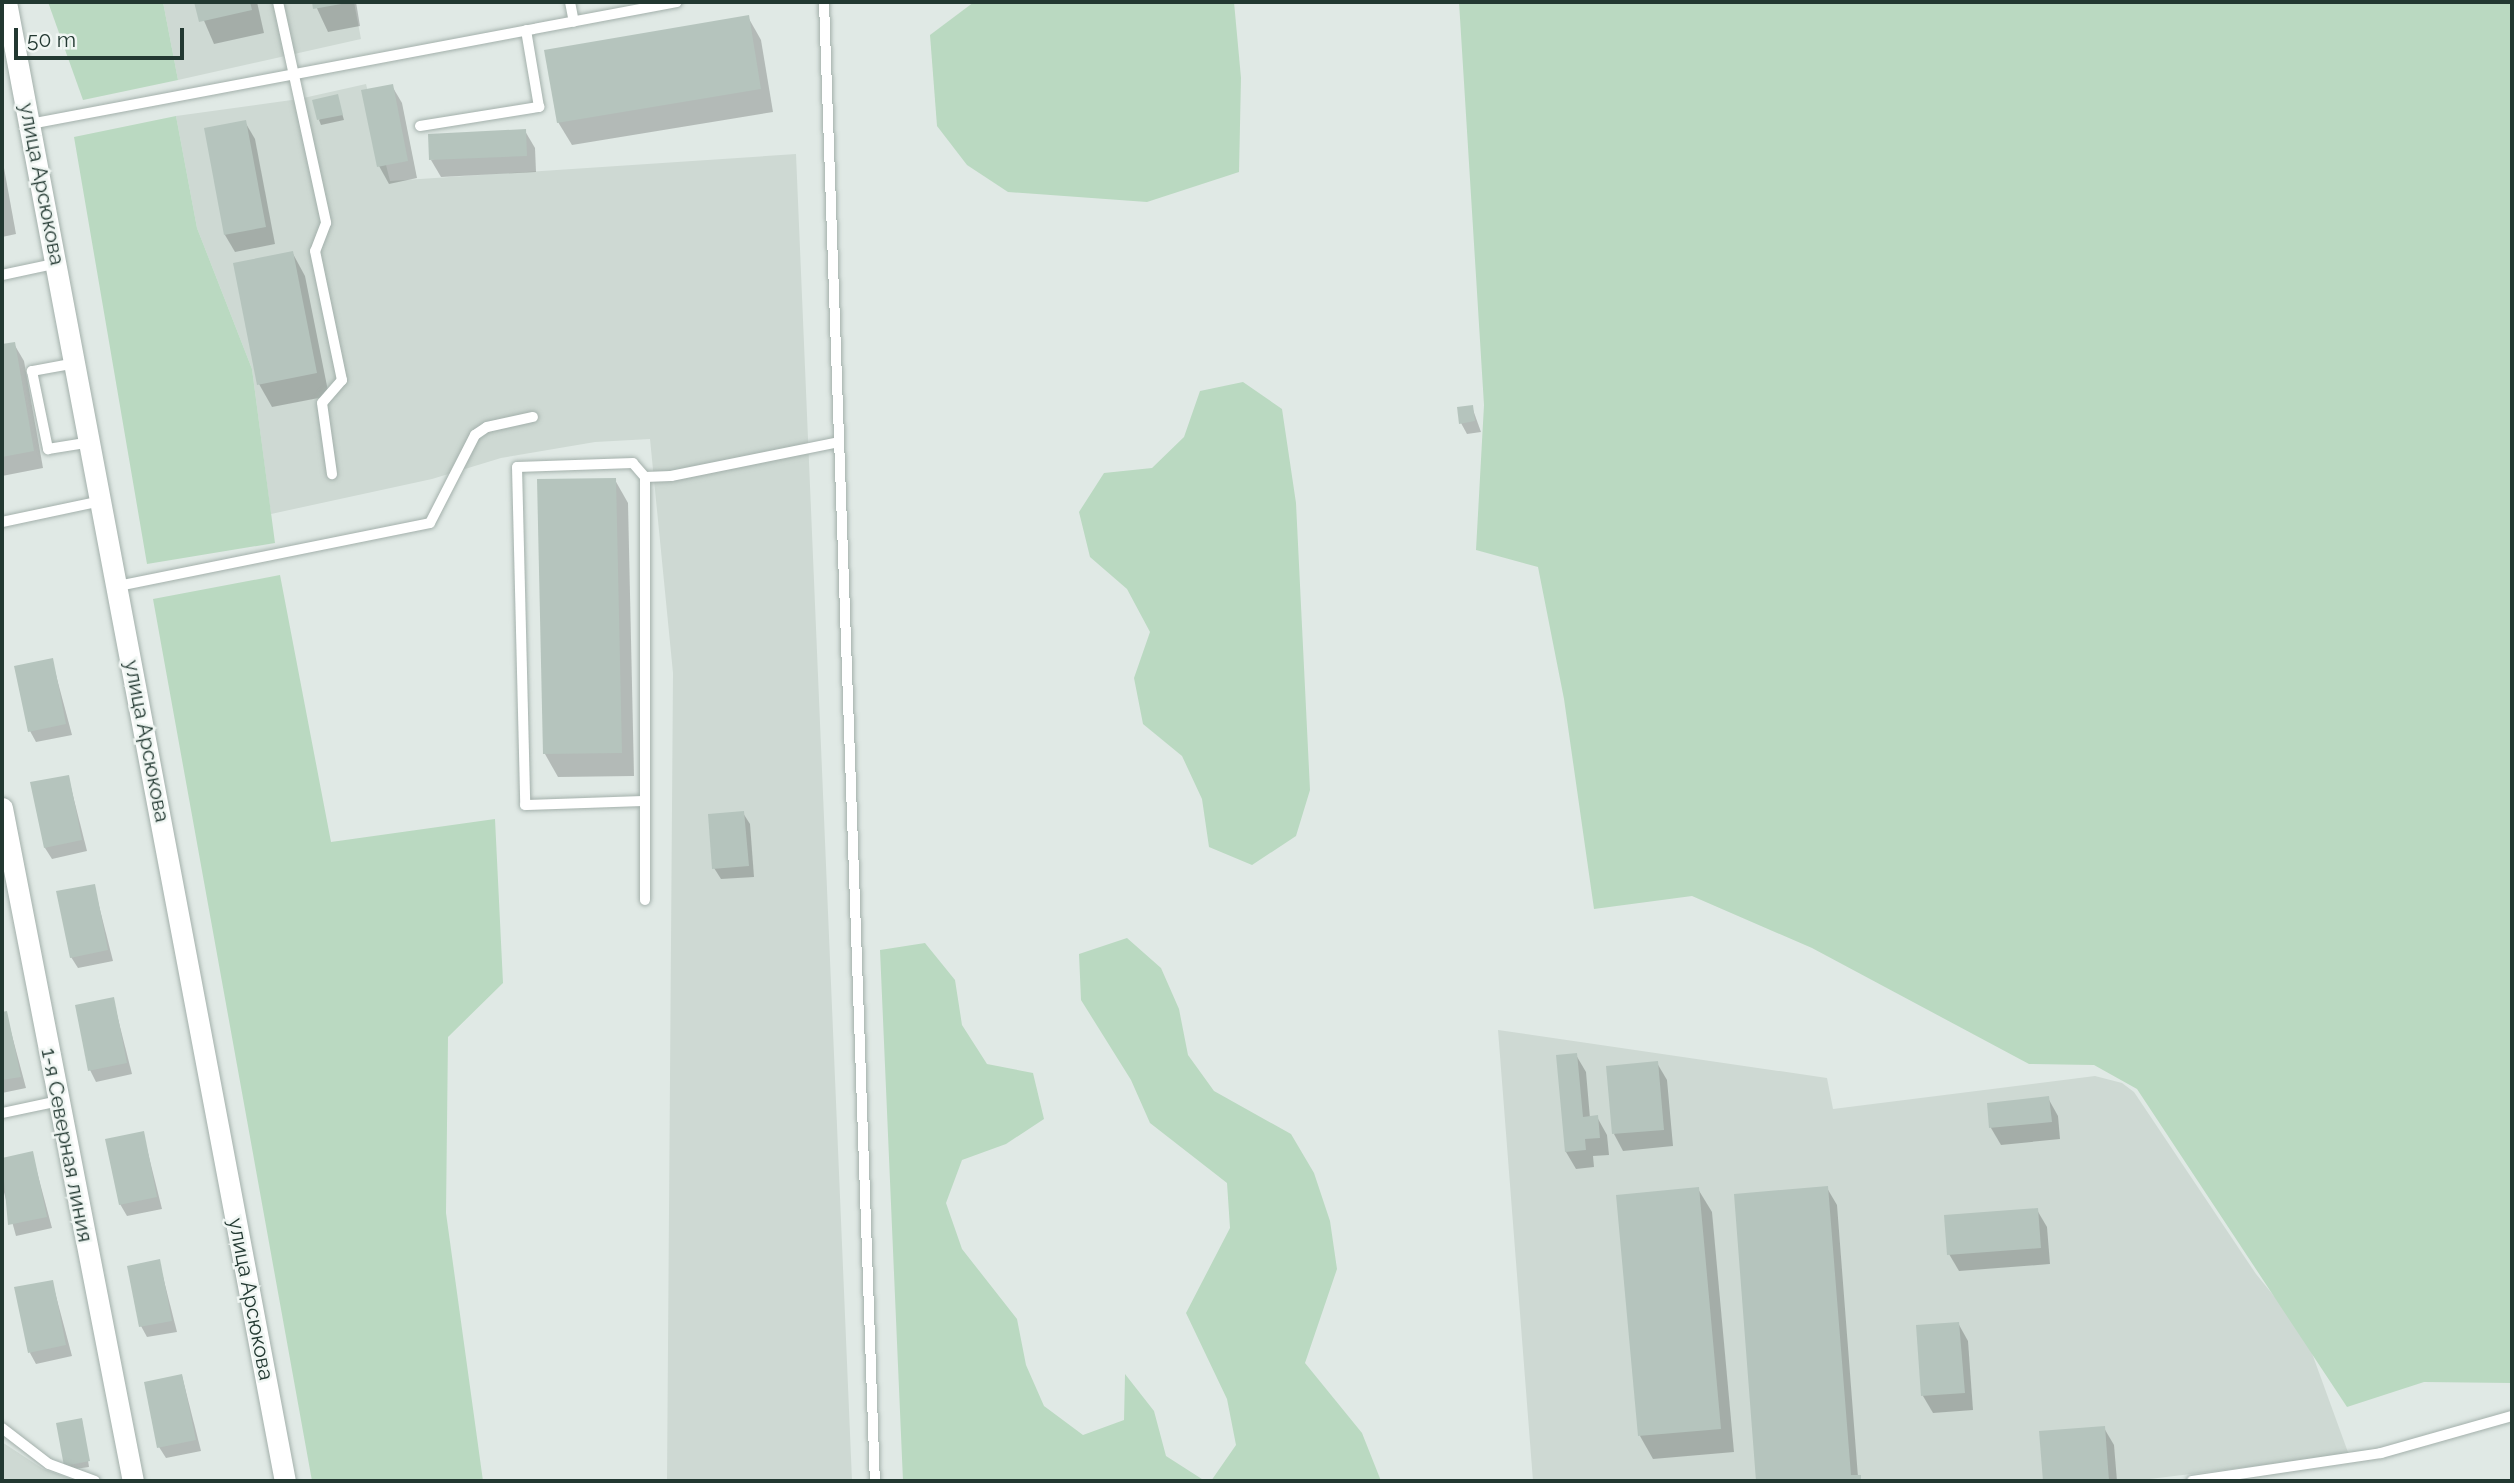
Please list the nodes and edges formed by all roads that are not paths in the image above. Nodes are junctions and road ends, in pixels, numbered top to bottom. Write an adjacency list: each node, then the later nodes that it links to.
1 (6, 2): 9 (street, улица Арсюкова)
2 (278, 2): 8 (lane)
3 (570, 2): 6 (lane)
4 (677, 2): 6 (lane)
5 (824, 2): 16 (lane)
6 (574, 22): 7 (lane)
7 (526, 30): 8 (lane); 10 (lane)
8 (294, 74): 9 (lane); 17 (lane)
9 (30, 124): 11 (street, улица Арсюкова)
10 (420, 126)
11 (58, 263): 12 (lane); 13 (street, улица Арсюкова)
12 (2, 275)
13 (76, 363): 15 (street, улица Арсюкова); 15 (lane)
14 (533, 417): 21 (lane)
15 (91, 442): 19 (street, улица Арсюкова)
16 (839, 442): 18 (lane); 32 (lane)
17 (332, 474)
18 (645, 477): 22 (lane); 22 (lane)
19 (102, 501): 20 (lane); 21 (street, улица Арсюкова)
20 (2, 522)
21 (118, 586): 31 (street, улица Арсюкова)
22 (645, 801): 24 (lane)
23 (2, 808): 25 (street, 1-я Северная линия)
24 (645, 900)
25 (59, 1101): 26 (lane); 30 (street, 1-я Северная линия)
26 (2, 1113)
27 (2512, 1416): 33 (lane)
28 (2, 1428): 29 (lane)
29 (95, 1481)
30 (133, 1481)
31 (285, 1481)
32 (875, 1481)
33 (2192, 1481)

